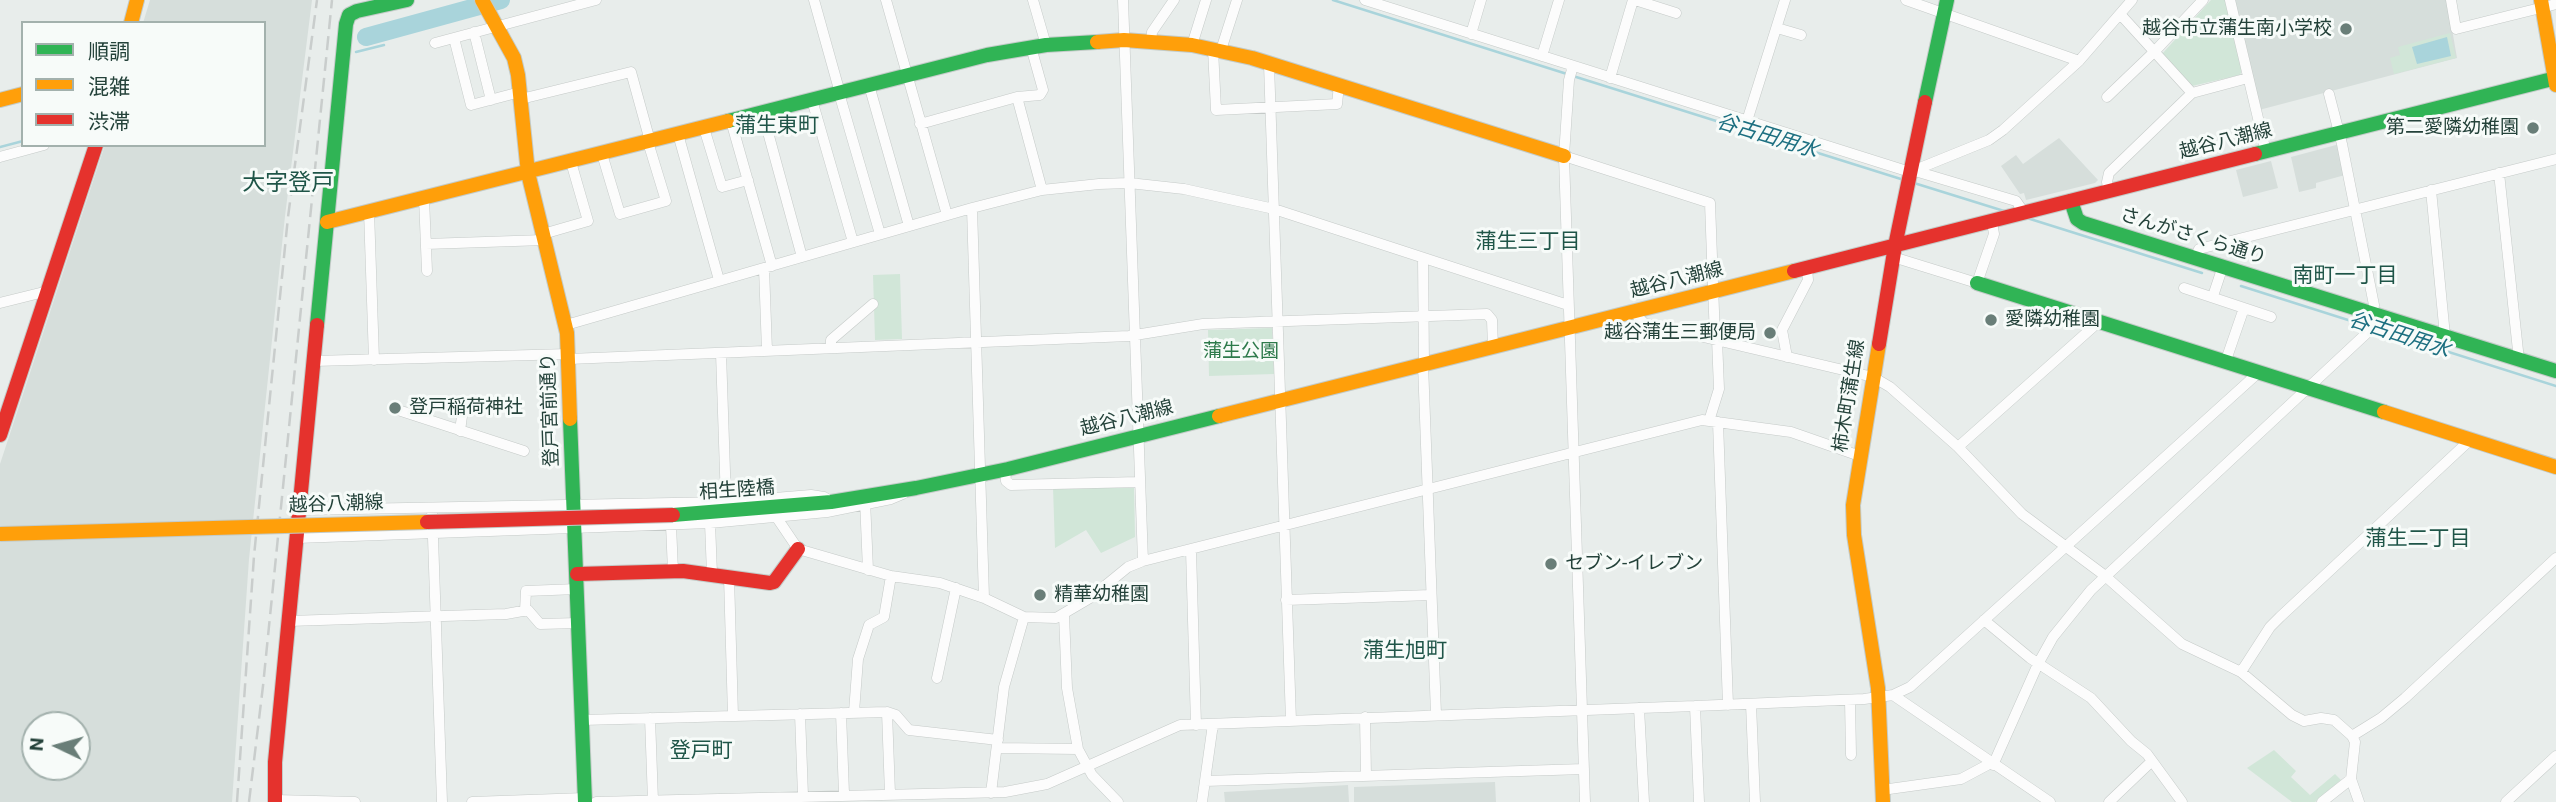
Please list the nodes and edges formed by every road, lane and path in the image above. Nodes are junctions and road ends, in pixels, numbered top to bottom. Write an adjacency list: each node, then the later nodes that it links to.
1 (137, 0): 26 (street)
2 (407, 0): 93 (street)
3 (482, 0): 27 (street, 登戸宮前通り)
4 (596, 0): 27 (street)
5 (814, 0): 50 (street)
6 (886, 0): 44 (street)
7 (1033, 0): 37 (street)
8 (1123, 0): 33 (street)
9 (1174, 0): 34 (street)
10 (1206, 0): 36 (street)
11 (1237, 0): 38 (street)
12 (1365, 0): 30 (street)
13 (1481, 0): 30 (street)
14 (1559, 0): 40 (street)
15 (1634, 0): 24 (street); 45 (street)
16 (1786, 0): 28 (street)
17 (1906, 0): 23 (street)
18 (2132, 0): 25 (street)
19 (2203, 0): 39 (street)
20 (2230, 0): 46 (street)
21 (2451, 0): 22 (street)
22 (2546, 4): 47 (street)
23 (1946, 7): 41 (street); 77 (street, 柿木町蒲生線)
24 (1676, 13)
25 (2120, 14): 39 (street); 41 (street)
26 (132, 21)
27 (498, 26): 29 (street); 54 (street, 登戸宮前通り)
28 (1777, 28): 31 (street); 63 (street)
29 (474, 33): 32 (street); 58 (street)
30 (1471, 34): 40 (street)
31 (1801, 35)
32 (454, 38): 35 (street); 58 (street)
33 (1124, 40): 34 (street); 37 (street); 81 (street)
34 (1151, 42): 36 (street)
35 (435, 43)
36 (1192, 45): 38 (street)
37 (1039, 46): 44 (street); 55 (street)
38 (1217, 49): 42 (street); 60 (street)
39 (2154, 52): 51 (street); 56 (street)
40 (1542, 56): 43 (street)
41 (2079, 61): 77 (street)
42 (1269, 64): 49 (street); 60 (street)
43 (1573, 66): 45 (street); 73 (street)
44 (907, 76): 48 (street); 64 (street)
45 (1610, 78): 63 (street)
46 (2248, 78): 51 (street); 71 (street)
47 (2556, 81): 66 (street, 越谷八潮線)
48 (869, 85): 50 (street); 95 (street)
49 (1339, 86): 60 (street); 73 (street)
50 (840, 93): 59 (street); 96 (street)
51 (2192, 93): 84 (street)
52 (2329, 93): 66 (street)
53 (21, 95): 57 (street)
54 (520, 96): 58 (street); 68 (street); 78 (street, 登戸宮前通り)
55 (1017, 97): 64 (street); 82 (street)
56 (2107, 97)
57 (0, 100)
58 (491, 100)
59 (813, 100): 61 (street); 98 (street)
60 (1270, 107): 88 (street)
61 (763, 114): 62 (street); 101 (street)
62 (732, 121): 65 (street); 80 (street)
63 (1747, 121): 77 (street)
64 (920, 124): 92 (street)
65 (704, 128): 67 (street); 80 (street)
66 (2339, 133): 71 (street, 越谷八潮線); 89 (street)
67 (678, 134): 68 (street); 108 (street)
68 (649, 142): 72 (street); 72 (street)
69 (37, 147): 74 (street)
70 (95, 147): 111 (street)
71 (2266, 152): 84 (street, 越谷八潮線)
72 (602, 154): 76 (street)
73 (1564, 156): 112 (street); 116 (street)
74 (0, 157)
75 (2556, 159): 79 (street)
76 (571, 162): 78 (street); 97 (street)
77 (1913, 172): 91 (street); 100 (street, 柿木町蒲生線)
78 (528, 173): 85 (street); 97 (street, 登戸宮前通り)
79 (2499, 173): 83 (street); 137 (street)
80 (748, 180): 105 (street)
81 (1129, 183): 82 (street); 88 (street); 126 (street)
82 (1042, 190): 87 (street)
83 (2431, 190): 89 (street); 127 (street)
84 (2109, 192): 86 (street, 越谷八潮線)
85 (424, 198): 90 (street); 99 (street)
86 (2071, 201): 91 (street, 越谷八潮線); 102 (street, さんがさくら通り)
87 (972, 208): 92 (street); 129 (street)
88 (1274, 209): 103 (street); 122 (street)
89 (2355, 209): 102 (street); 119 (street)
90 (369, 211): 93 (street); 136 (street)
91 (2025, 214): 94 (street, 越谷八潮線)
92 (947, 215): 95 (street)
93 (327, 222): 138 (street)
94 (1992, 222): 100 (street, 越谷八潮線); 109 (street)
95 (909, 226): 96 (street)
96 (880, 234): 98 (street)
97 (543, 237): 99 (street); 124 (street, 登戸宮前通り)
98 (853, 242): 101 (street)
99 (426, 244): 107 (street)
100 (1894, 252): 106 (street, 越谷八潮線); 109 (street); 143 (street, 柿木町蒲生線)
101 (802, 257): 105 (street)
102 (2196, 257): 104 (street, さんがさくら通り)
103 (1423, 258): 116 (street); 120 (street)
104 (2223, 266): 113 (street); 119 (street, さんがさくら通り)
105 (768, 267): 108 (street); 132 (street)
106 (1807, 268): 112 (street, 越谷八潮線); 135 (street)
107 (427, 271)
108 (719, 280): 124 (street)
109 (1977, 284): 123 (street)
110 (2184, 288): 113 (street)
111 (48, 291): 114 (street); 150 (street)
112 (1713, 292): 118 (street, 越谷八潮線); 128 (street)
113 (2214, 296): 117 (street)
114 (0, 303)
115 (873, 304): 131 (street)
116 (1568, 304): 125 (street)
117 (2244, 308): 121 (street); 139 (street)
118 (1637, 311): 125 (street, 越谷八潮線); 128 (street)
119 (2374, 314): 127 (street, さんがさくら通り); 144 (street)
120 (1423, 316): 122 (street); 130 (street); 140 (street)
121 (2271, 317)
122 (1277, 321): 126 (street); 145 (street)
123 (2095, 321): 139 (street); 153 (street)
124 (566, 325): 134 (street, 登戸宮前通り)
125 (1569, 328): 130 (street, 越谷八潮線); 155 (street)
126 (1135, 335): 129 (street); 151 (street)
127 (2445, 336): 137 (street, さんがさくら通り)
128 (1716, 339): 135 (street); 148 (street)
129 (976, 342): 131 (street); 159 (street)
130 (1493, 347): 140 (street, 越谷八潮線)
131 (831, 348): 132 (street)
132 (767, 351): 133 (street)
133 (721, 353): 134 (street); 163 (street)
134 (569, 356): 136 (street); 165 (street, 登戸宮前通り)
135 (1787, 357): 143 (street)
136 (374, 360): 138 (street)
137 (2519, 360): 141 (street, さんがさくら通り)
138 (314, 361): 168 (street)
139 (2225, 363): 142 (street)
140 (1423, 364): 145 (street, 越谷八潮線); 161 (street)
141 (2556, 371)
142 (2258, 373): 144 (street); 177 (street)
143 (1873, 377): 153 (street); 156 (street, 柿木町蒲生線)
144 (2307, 388): 152 (street); 185 (street)
145 (1280, 401): 151 (street, 越谷八潮線); 172 (street)
146 (398, 410): 149 (street)
147 (462, 416): 149 (street)
148 (1714, 422): 155 (street); 156 (street); 206 (street)
149 (460, 431): 154 (street)
150 (0, 435)
151 (1137, 437): 158 (street, 越谷八潮線); 160 (street)
152 (2470, 440): 157 (street); 201 (street)
153 (1958, 447): 177 (street)
154 (524, 451)
155 (1573, 452): 161 (street); 209 (street)
156 (1860, 456): 203 (street, 柿木町蒲生線)
157 (2556, 467)
158 (1004, 470): 159 (street, 越谷八潮線); 160 (street)
159 (981, 475): 162 (street, 越谷八潮線); 191 (street)
160 (1139, 482): 181 (street)
161 (1428, 490): 172 (street); 190 (street)
162 (865, 501): 164 (street, 越谷八潮線); 169 (street); 182 (street)
163 (726, 502): 164 (street); 165 (street)
164 (831, 502): 166 (street, 越谷八潮線)
165 (573, 505): 167 (street); 173 (street, 登戸宮前通り)
166 (804, 505): 170 (street, 相生陸橋)
167 (432, 508): 168 (street); 174 (street)
168 (300, 510): 176 (street)
169 (777, 518): 171 (street); 178 (street)
170 (672, 520): 171 (street); 173 (street); 175 (street, 越谷八潮線, bridge); 183 (street)
171 (710, 523): 184 (street)
172 (1286, 527): 179 (street); 192 (street)
173 (575, 528): 174 (street); 188 (street, 登戸宮前通り)
174 (433, 532): 176 (street); 195 (street)
175 (0, 534)
176 (297, 538): 198 (street)
177 (2065, 547): 185 (street); 197 (street)
178 (798, 549): 182 (street); 187 (street)
179 (1191, 550): 181 (street); 221 (street)
180 (2556, 558): 222 (street)
181 (1143, 562): 194 (street)
182 (867, 570): 186 (street)
183 (673, 571): 184 (street); 188 (street)
184 (712, 574): 187 (street)
185 (2104, 575): 200 (street); 201 (street)
186 (891, 576): 189 (street); 210 (street)
187 (729, 577): 215 (street)
188 (577, 582): 193 (street); 199 (street, 登戸宮前通り)
189 (956, 588): 191 (street); 202 (street)
190 (1431, 595): 192 (street); 214 (street)
191 (984, 598): 196 (street)
192 (1286, 600): 219 (street)
193 (526, 611): 195 (street); 199 (street)
194 (1063, 615): 196 (street); 224 (street)
195 (436, 617): 198 (street); 245 (street)
196 (1024, 617): 223 (street)
197 (1984, 620): 200 (street); 203 (street)
198 (289, 621): 240 (street)
199 (578, 623): 218 (street, 登戸宮前通り)
200 (2038, 664): 227 (street); 228 (street)
201 (2241, 672): 222 (street)
202 (937, 678)
203 (1886, 696): 204 (street); 228 (street); 237 (street, 柿木町蒲生線)
204 (1850, 700): 205 (street); 225 (street)
205 (1751, 704): 206 (street); 252 (street)
206 (1728, 705): 207 (street)
207 (1695, 706): 208 (street); 251 (street)
208 (1640, 708): 209 (street); 250 (street)
209 (1583, 709): 214 (street); 230 (street)
210 (854, 712): 211 (street); 212 (street)
211 (887, 712): 223 (street); 236 (street)
212 (841, 713): 213 (street); 235 (street)
213 (800, 714): 215 (street); 238 (street)
214 (1436, 714): 217 (street)
215 (733, 716): 216 (street)
216 (650, 718): 218 (street); 243 (street)
217 (1365, 718): 219 (street); 231 (street)
218 (582, 720): 242 (street, 登戸宮前通り)
219 (1291, 721): 220 (street)
220 (1213, 724): 221 (street); 233 (street)
221 (1196, 725): 229 (street)
222 (2352, 736): 232 (street)
223 (997, 744): 224 (street); 234 (street)
224 (1078, 749): 229 (street)
225 (1851, 755)
226 (2556, 756): 258 (street)
227 (2152, 761): 254 (street); 255 (street)
228 (1992, 764): 237 (street); 253 (street)
229 (1087, 767): 234 (street); 247 (street)
230 (1584, 769): 231 (street); 249 (street)
231 (1366, 776): 233 (street)
232 (2351, 779): 256 (street); 257 (street)
233 (1205, 781): 248 (street)
234 (991, 793): 239 (street)
235 (844, 794): 236 (street); 238 (street)
236 (890, 794): 239 (street)
237 (1882, 796)
238 (808, 798): 243 (street)
239 (948, 798)
240 (275, 801): 241 (street)
241 (299, 801): 244 (street)
242 (589, 801): 243 (street); 246 (street)
243 (660, 801)
244 (355, 802)
245 (442, 802)
246 (472, 802)
247 (1118, 802)
248 (1202, 802)
249 (1585, 802)
250 (1643, 802)
251 (1699, 802)
252 (1755, 802)
253 (2050, 802)
254 (2109, 802)
255 (2182, 802)
256 (2322, 802)
257 (2359, 802)
258 (2506, 802)

